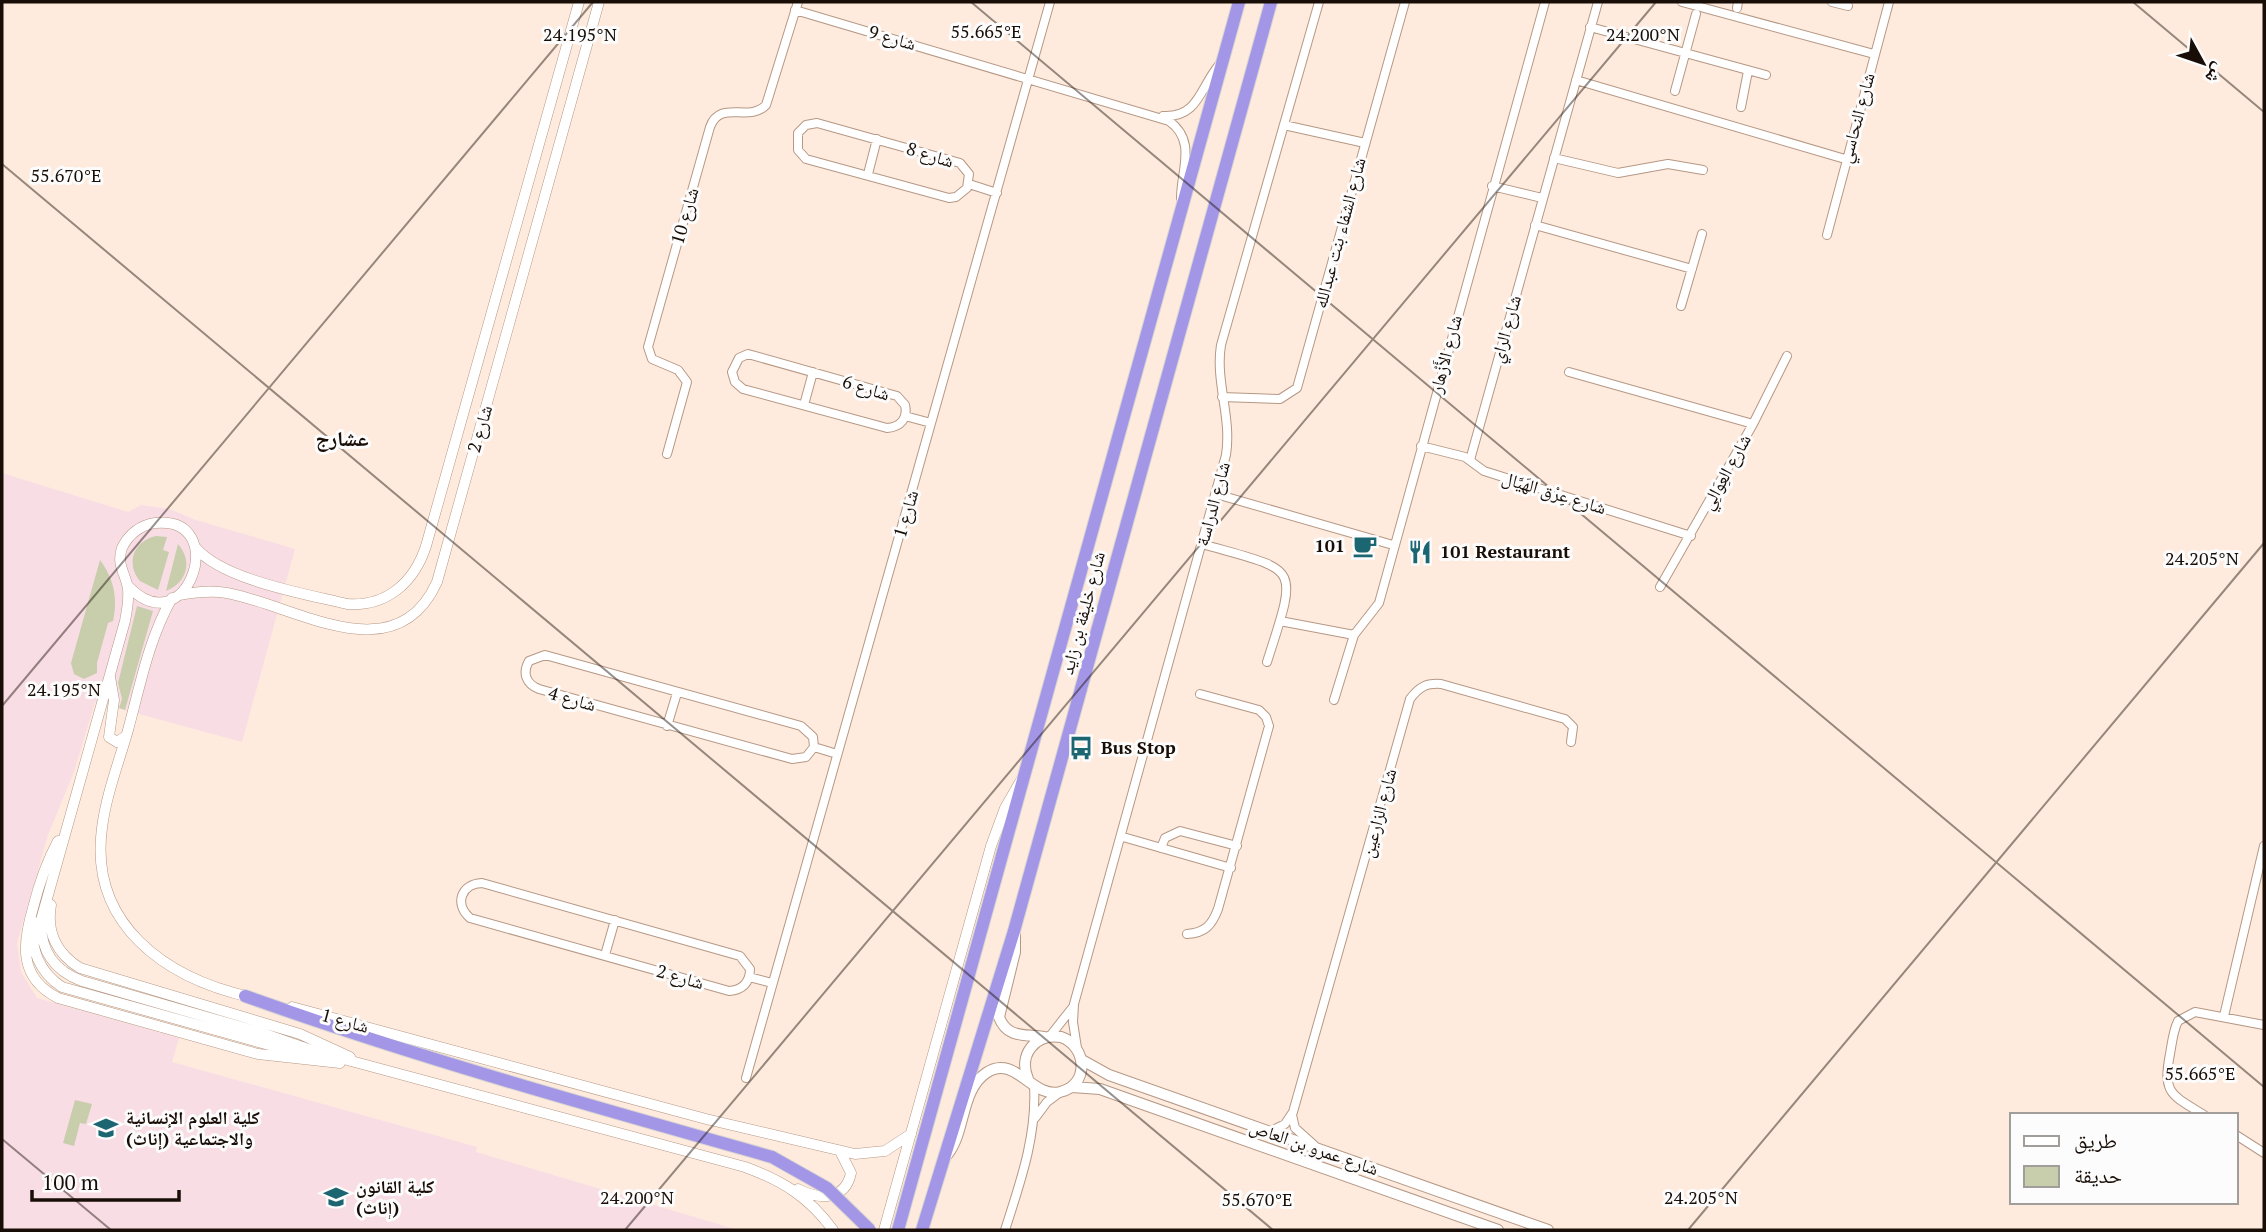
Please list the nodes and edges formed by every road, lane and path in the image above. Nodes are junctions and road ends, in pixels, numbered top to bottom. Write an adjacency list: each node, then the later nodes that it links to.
1 (579, 2): 58 (street, شارع 2)
2 (599, 2): 62 (street, شارع 2)
3 (1050, 2): 22 (street, شارع 1)
4 (1239, 2): 19 (highway, شارع خليفة بن زايد)
5 (1270, 2): 84 (highway, شارع خليفة بن زايد)
6 (1319, 2): 27 (street, شارع الدراسة)
7 (1405, 2): 29 (street, شارع الشفاء بنت عبدالله)
8 (1545, 2): 35 (street, شارع الأَزْهار)
9 (1598, 2): 16 (street, شارع الراي)
10 (1682, 2): 18 (street)
11 (1832, 2): 14 (street)
12 (1889, 2): 18 (street, شارع النحاسي)
13 (797, 6): 22 (street, شارع 9); 53 (street, شارع 10)
14 (1848, 6)
15 (1696, 14): 17 (street)
16 (1590, 27): 17 (street); 23 (street, شارع الراي)
17 (1684, 53): 20 (street); 24 (street)
18 (1874, 54): 31 (street, شارع النحاسي)
19 (1220, 64): 26 (street); 38 (highway, شارع خليفة بن زايد)
20 (1748, 71): 21 (street); 25 (street)
21 (1766, 75)
22 (1029, 77): 26 (street); 36 (street, شارع 1)
23 (1576, 80): 30 (street, شارع الراي); 31 (street)
24 (1675, 91)
25 (1741, 107)
26 (1157, 115): 38 (street)
27 (1284, 125): 29 (street); 47 (street, شارع الدراسة)
28 (877, 139): 33 (street); 33 (street, شارع 8); 34 (street, شارع 8)
29 (1365, 144): 47 (street, شارع الشفاء بنت عبدالله)
30 (1553, 158): 32 (street); 37 (street, شارع الراي)
31 (1845, 159): 41 (street, شارع النحاسي)
32 (1703, 170)
33 (868, 174): 34 (street, شارع 8)
34 (969, 184): 36 (street, شارع 8)
35 (1492, 186): 37 (street); 52 (street, شارع الأَزْهار)
36 (997, 193): 50 (street, شارع 1)
37 (1542, 198): 39 (street, شارع الراي)
38 (1181, 204): 75 (highway, شارع خليفة بن زايد)
39 (1535, 225): 42 (street); 54 (street, شارع الراي)
40 (1702, 234): 42 (street)
41 (1827, 235)
42 (1692, 269): 43 (street)
43 (1681, 306)
44 (1787, 356): 51 (street, شارع العِوَالِي)
45 (813, 372): 48 (street); 48 (street, شارع 6); 49 (street, شارع 6)
46 (1569, 372): 51 (street)
47 (1222, 397): 55 (street, شارع الدراسة)
48 (804, 405): 49 (street, شارع 6)
49 (905, 416): 50 (street, شارع 6)
50 (931, 423): 74 (street, شارع 1)
51 (1753, 424): 56 (street, شارع العِوَالِي)
52 (1421, 446): 54 (street, شارع عِرْق الهَيَّال); 59 (street, شارع الأَزْهار)
53 (667, 454)
54 (1469, 460): 56 (street, شارع عِرْق الهَيَّال)
55 (1216, 494): 57 (street, شارع الدراسة); 59 (street)
56 (1691, 536): 61 (street, شارع العِوَالِي)
57 (1202, 544): 63 (street); 77 (street, شارع الدراسة)
58 (193, 545): 60 (street); 62 (street)
59 (1393, 545): 64 (street, شارع الأَزْهار)
60 (128, 586): 62 (street); 66 (street, شارع 1)
61 (1660, 587)
62 (175, 597): 71 (street, شارع 1)
63 (1280, 621): 64 (street); 65 (street)
64 (1354, 635): 69 (street, شارع الأَزْهار)
65 (1267, 662)
66 (109, 676): 71 (street); 76 (street, شارع 1)
67 (677, 693): 70 (street); 70 (street, شارع 4); 73 (street, شارع 4)
68 (1200, 694): 79 (street)
69 (1334, 700)
70 (667, 726): 73 (street, شارع 4)
71 (126, 736): 89 (street, شارع 1)
72 (1571, 742): 101 (street, شارع الزارعين)
73 (814, 747): 74 (street)
74 (837, 754): 88 (street, شارع 1)
75 (1026, 773): 105 (street); 115 (highway, شارع خليفة بن زايد)
76 (70, 816): 78 (street, شارع 1); 94 (street, شارع 1); 96 (street)
77 (1122, 837): 81 (street); 90 (street, شارع الدراسة)
78 (58, 839): 94 (street, شارع 1); 96 (street)
79 (1237, 846): 81 (street); 82 (street)
80 (2264, 846): 91 (street)
81 (1161, 848): 82 (street)
82 (1231, 868): 85 (street)
83 (615, 920): 86 (street); 86 (street, شارع 2); 87 (street, شارع 2)
84 (1014, 931): 93 (main road); 110 (highway, شارع خليفة بن زايد)
85 (1187, 934)
86 (605, 955): 87 (street, شارع 2)
87 (749, 977): 88 (street)
88 (772, 983): 97 (street, شارع 1)
89 (245, 996): 107 (street, شارع 1); 113 (highway, bridge)
90 (1074, 1004): 93 (street, شارع الدراسة); 95 (street, شارع الدراسة)
91 (2224, 1016): 92 (street); 102 (street)
92 (2264, 1026)
93 (1047, 1036): 95 (main road); 98 (main road)
94 (314, 1052): 96 (street, شارع 1)
95 (1080, 1055): 99 (main road); 104 (main road, شارع عمرو بن العاص)
96 (358, 1063): 111 (street, شارع 1)
97 (746, 1078)
98 (1031, 1082): 100 (main road); 103 (street); 110 (main road)
99 (1072, 1087): 100 (main road); 118 (main road, شارع عمرو بن العاص)
100 (1059, 1093): 103 (street)
101 (1293, 1112): 104 (street); 108 (street)
102 (2201, 1113)
103 (1034, 1121): 117 (street)
104 (1268, 1132): 108 (main road, شارع عمرو بن العاص)
105 (911, 1134): 107 (street, شارع 1); 114 (street)
106 (2238, 1136): 109 (street)
107 (840, 1150): 111 (street)
108 (1320, 1150): 119 (main road, شارع عمرو بن العاص)
109 (2264, 1153)
110 (944, 1158): 116 (highway, شارع خليفة بن زايد)
111 (785, 1182): 112 (street, شارع 1)
112 (833, 1230)
113 (870, 1230)
114 (884, 1230)
115 (898, 1230)
116 (922, 1230)
117 (1005, 1230)
118 (1498, 1230)
119 (1548, 1230)

